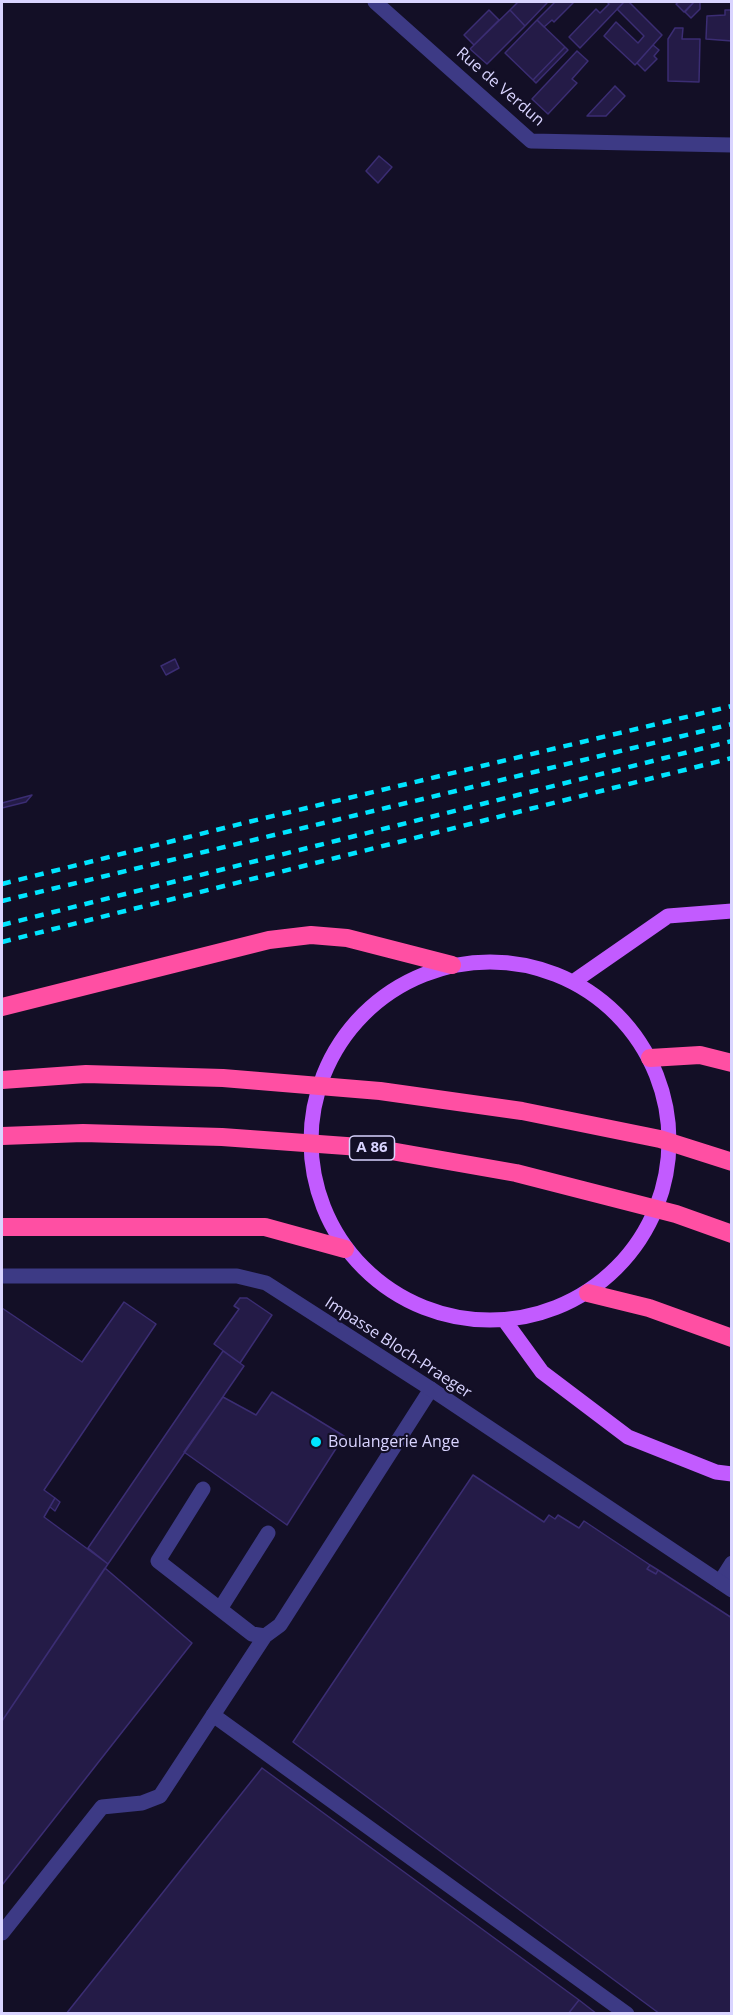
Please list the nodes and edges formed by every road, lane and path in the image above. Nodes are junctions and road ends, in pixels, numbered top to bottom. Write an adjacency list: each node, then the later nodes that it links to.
1 (381, 3): 2 (street, Rue de Verdun)
2 (732, 145)
3 (732, 911): 5 (main road)
4 (452, 965): 5 (main road); 6 (highway); 14 (main road)
5 (573, 981): 7 (main road)
6 (2, 1007)
7 (650, 1058): 8 (highway); 16 (main road)
8 (732, 1063)
9 (2, 1080): 11 (highway, bridge)
10 (2, 1136): 13 (highway, A 86, bridge)
11 (732, 1162)
12 (2, 1227): 14 (highway)
13 (732, 1234)
14 (345, 1249): 17 (main road)
15 (2, 1276): 19 (street, Impasse Bloch-Praeger)
16 (588, 1293): 17 (main road); 18 (highway)
17 (505, 1321): 20 (main road)
18 (732, 1338)
19 (431, 1389): 24 (street, Impasse Bloch-Praeger); 26 (street)
20 (732, 1474)
21 (203, 1489): 25 (street)
22 (268, 1533): 25 (street)
23 (732, 1563): 24 (street)
24 (726, 1586)
25 (220, 1609): 26 (street)
26 (265, 1636): 27 (street)
27 (213, 1715): 28 (street); 29 (street)
28 (2, 1933)
29 (627, 2013)

